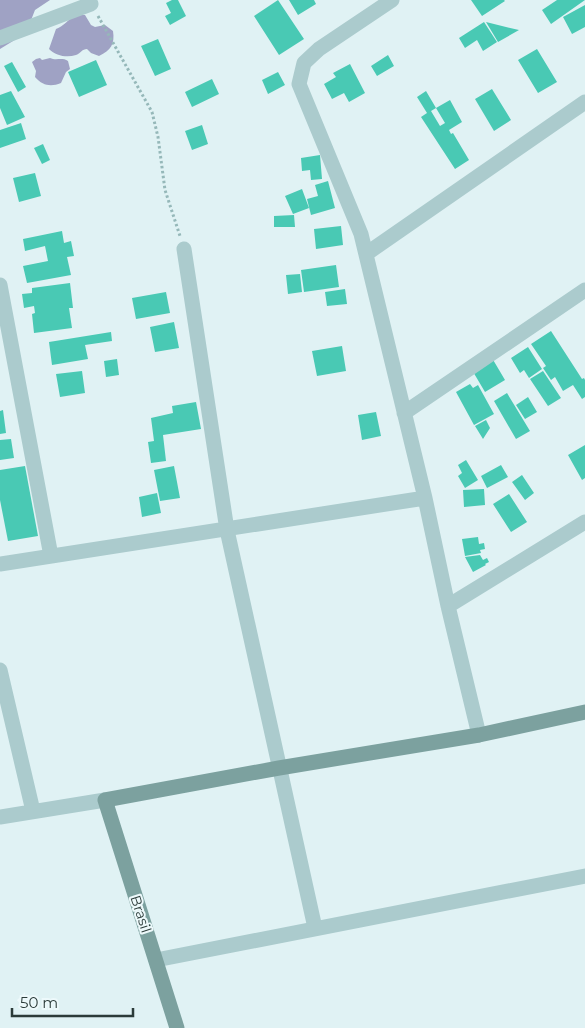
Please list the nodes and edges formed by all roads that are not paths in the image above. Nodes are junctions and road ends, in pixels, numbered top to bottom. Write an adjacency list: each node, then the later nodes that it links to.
1 (392, 0): 6 (street)
2 (93, 1): 3 (street)
3 (0, 38)
4 (585, 102): 6 (street)
5 (184, 249): 12 (street)
6 (366, 254): 9 (street)
7 (0, 285): 13 (street)
8 (585, 290): 9 (street)
9 (404, 413): 10 (street)
10 (425, 498): 12 (street); 15 (street)
11 (585, 522): 15 (street)
12 (227, 530): 13 (street); 19 (street)
13 (51, 556): 14 (street)
14 (0, 564)
15 (448, 606): 18 (street)
16 (0, 670): 21 (street)
17 (585, 712): 18 (street)
18 (479, 735): 19 (street)
19 (279, 768): 20 (street); 24 (street)
20 (105, 800): 21 (street); 25 (street, Brasil)
21 (33, 811): 22 (street)
22 (0, 817)
23 (585, 876): 24 (street)
24 (315, 928): 25 (street)
25 (156, 960): 26 (street, Brasil)
26 (176, 1028)

